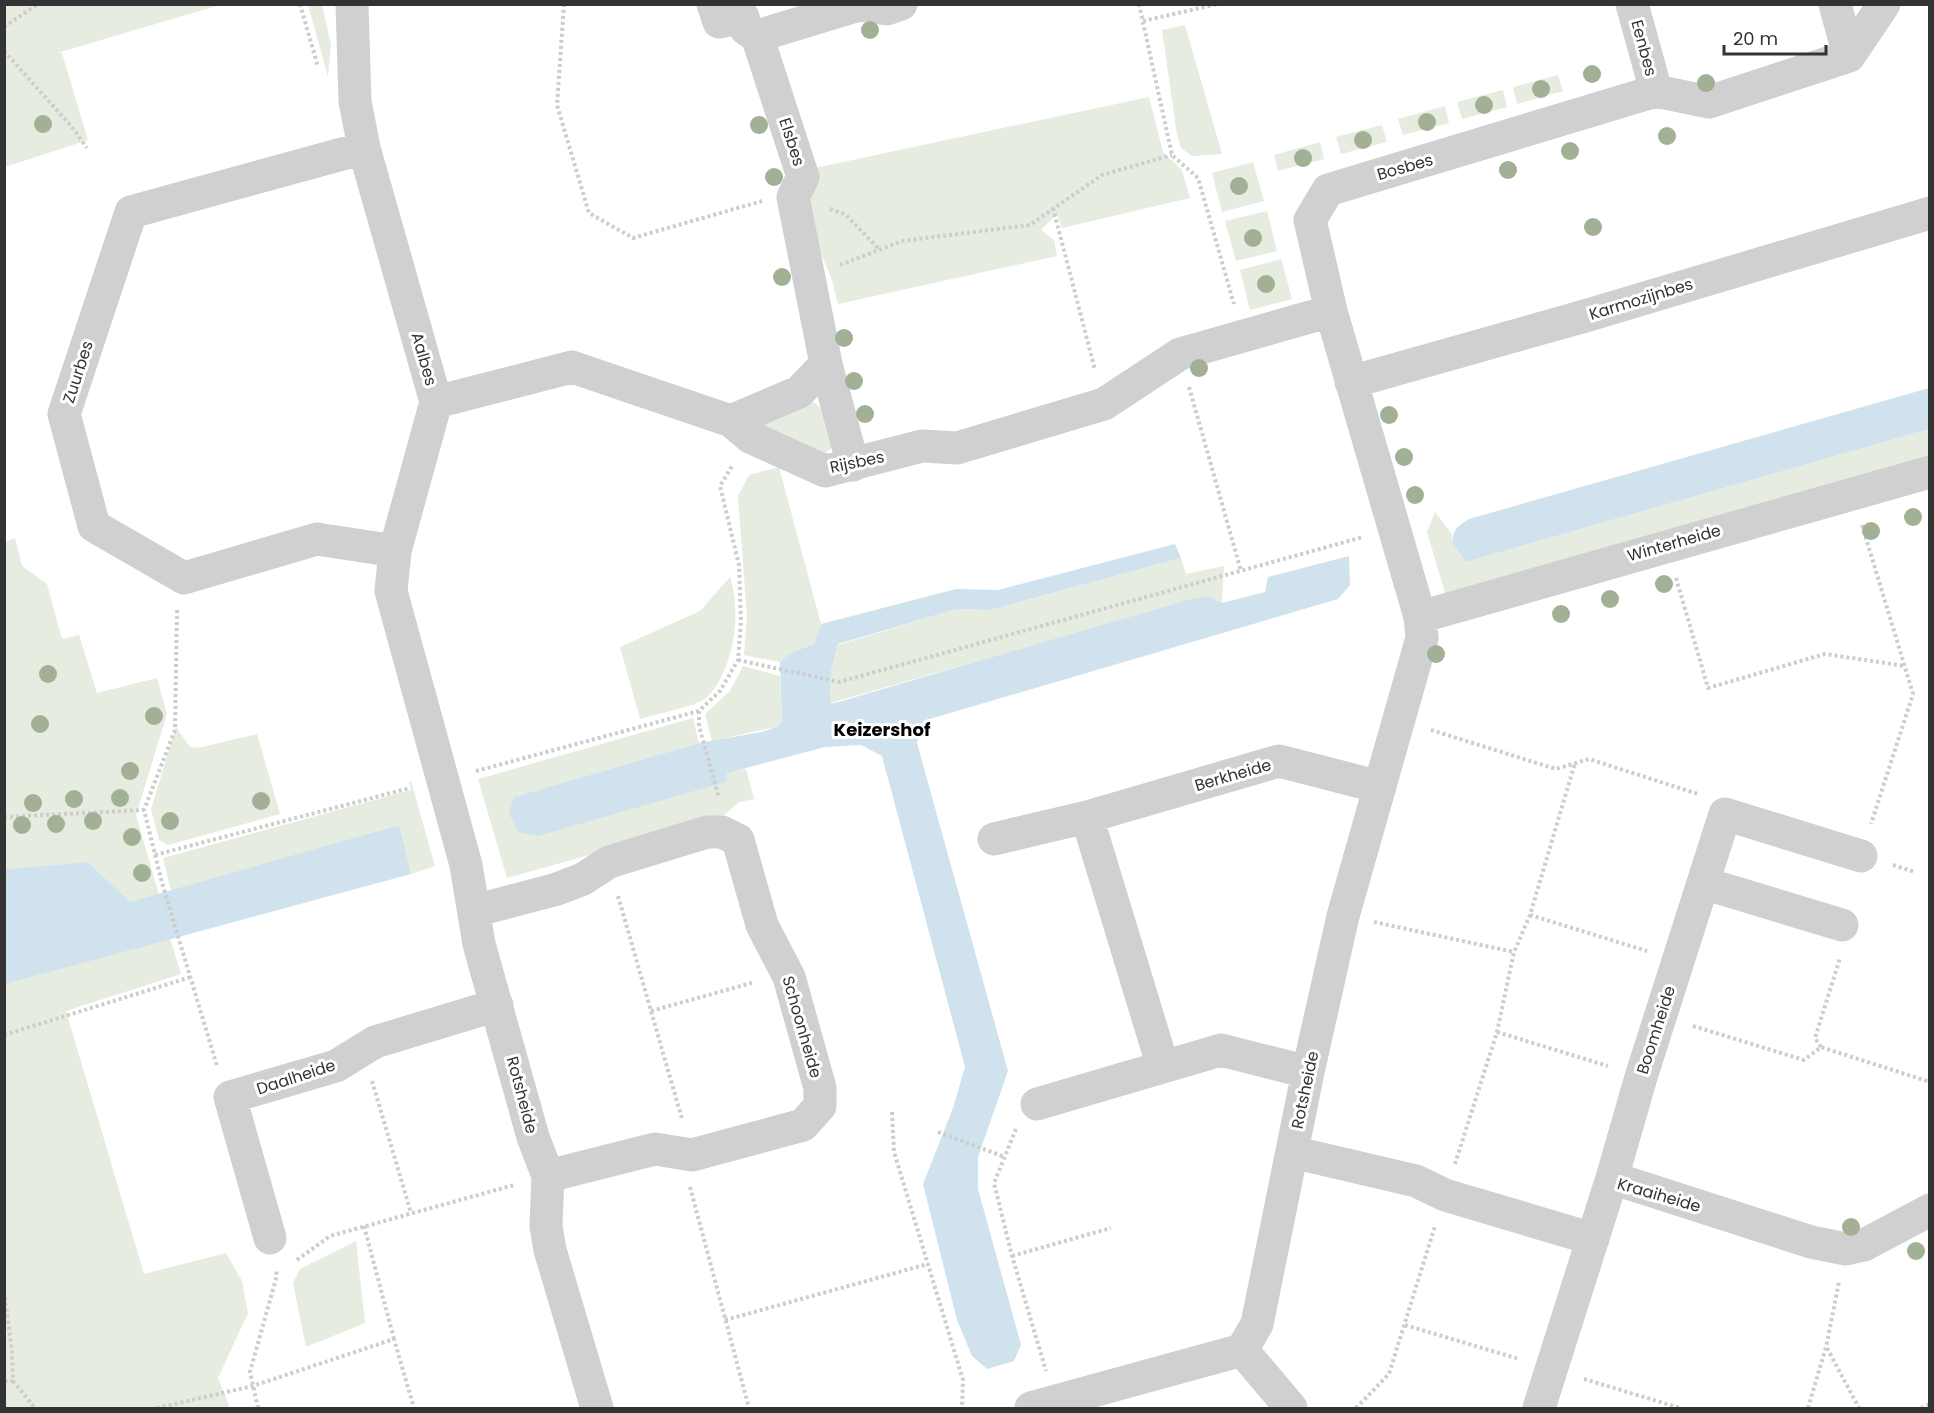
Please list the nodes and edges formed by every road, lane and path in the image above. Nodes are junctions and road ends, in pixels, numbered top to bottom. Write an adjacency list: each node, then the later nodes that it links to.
1 (38, 4): 12 (path)
2 (352, 4): 18 (street, Aalbes)
3 (564, 4): 20 (path)
4 (713, 4): 13 (street)
5 (901, 4): 13 (street)
6 (1139, 4): 11 (path)
7 (1218, 4): 11 (path)
8 (1632, 4): 16 (street, Eenbes)
9 (1835, 4): 15 (street)
10 (1884, 4): 15 (street)
11 (1143, 21): 19 (path)
12 (4, 27)
13 (757, 36): 20 (street, Elsbes)
14 (4, 51): 17 (path)
15 (1850, 56): 16 (street, Bosbes)
16 (1656, 91): 25 (street, Bosbes)
17 (87, 148)
18 (364, 148): 30 (street, Aalbes); 40 (street, Zuurbes)
19 (1172, 155): 21 (path); 26 (path)
20 (793, 197): 23 (path); 24 (street, Elsbes)
21 (1053, 208): 23 (path); 31 (path)
22 (1929, 213): 29 (street, Karmozijnbes)
23 (878, 248): 24 (path)
24 (808, 279): 28 (street, Elsbes)
25 (1331, 311): 26 (street, Rijsbes); 29 (street, Bosbes)
26 (1243, 337): 27 (street, Rijsbes)
27 (1180, 354): 31 (street, Rijsbes); 39 (path)
28 (826, 364): 32 (street); 33 (street, Elsbes)
29 (1351, 382): 36 (street, Bosbes)
30 (436, 402): 32 (street, Rijsbes); 38 (street, Aalbes)
31 (1104, 404): 33 (street, Rijsbes)
32 (740, 429): 33 (street, Rijsbes); 42 (path)
33 (853, 465)
34 (1929, 472): 35 (street, Winterheide)
35 (1852, 492): 37 (street, Winterheide); 43 (path)
36 (1395, 528): 39 (path); 41 (street, Bosbes)
37 (1667, 546): 41 (street, Winterheide); 43 (path)
38 (395, 550): 40 (street); 47 (street, Aalbes)
39 (1241, 571): 42 (path)
40 (184, 578): 50 (path)
41 (1420, 617): 45 (street, Rotsheide)
42 (738, 660): 44 (path)
43 (1905, 666): 56 (path)
44 (699, 711): 47 (path); 49 (path)
45 (1398, 720): 46 (path); 48 (street, Rotsheide)
46 (1575, 763): 51 (path); 60 (path)
47 (442, 780): 55 (path); 59 (street, Rotsheide)
48 (1380, 787): 53 (street, Berkheide); 61 (street, Rotsheide)
49 (719, 797)
50 (144, 810): 52 (path); 55 (path)
51 (1725, 814): 56 (street); 58 (street, Boomheide)
52 (4, 817)
53 (1087, 817): 54 (street, Berkheide); 74 (street)
54 (994, 840)
55 (155, 855): 66 (path)
56 (1861, 856)
57 (609, 862): 59 (street, Schoonheide); 65 (street, Schoonheide); 68 (path)
58 (1703, 883): 62 (street); 64 (street, Boomheide)
59 (474, 911): 67 (street, Rotsheide)
60 (1530, 915): 63 (path); 64 (path)
61 (1343, 916): 63 (path); 75 (street, Rotsheide)
62 (1842, 925): 72 (path)
63 (1514, 952): 70 (path)
64 (1678, 960): 69 (street, Boomheide)
65 (787, 973): 68 (path); 83 (street, Schoonheide)
66 (191, 977): 71 (path); 78 (path)
67 (497, 1005): 73 (street, Daalheide); 85 (street, Rotsheide)
68 (651, 1011): 83 (path)
69 (1661, 1017): 72 (path); 76 (street, Boomheide)
70 (1497, 1032): 76 (path); 87 (path)
71 (4, 1035)
72 (1821, 1047): 77 (path)
73 (363, 1049): 78 (street, Daalheide); 89 (path)
74 (1162, 1067): 75 (street); 79 (street)
75 (1308, 1072): 82 (street, Rotsheide)
76 (1641, 1077): 86 (street, Boomheide)
77 (1929, 1082)
78 (230, 1097): 92 (street)
79 (1037, 1104): 84 (path)
80 (892, 1112): 97 (path)
81 (938, 1132): 84 (path)
82 (1292, 1152): 87 (street); 104 (street, Rotsheide)
83 (686, 1155): 85 (street, Schoonheide); 101 (path)
84 (1005, 1157): 95 (path)
85 (548, 1176): 89 (path); 114 (street, Rotsheide)
86 (1612, 1178): 93 (street, Kraaiheide); 94 (street, Kraaiheide)
87 (1430, 1188): 93 (street); 118 (path)
88 (1929, 1210): 94 (street, Kraaiheide)
89 (411, 1213): 90 (path)
90 (364, 1226): 96 (path); 102 (path)
91 (1111, 1228): 95 (path)
92 (270, 1238): 99 (path)
93 (1593, 1239): 119 (street, Kraaiheide)
94 (1846, 1248): 103 (path)
95 (1012, 1256): 109 (path)
96 (295, 1262)
97 (928, 1264): 101 (path); 116 (path)
98 (286, 1268): 99 (path)
99 (277, 1275): 107 (path)
100 (4, 1291): 106 (path)
101 (725, 1320): 115 (path)
102 (394, 1339): 107 (path); 113 (path)
103 (1826, 1347): 120 (path); 121 (path)
104 (1242, 1350): 109 (street); 117 (street)
105 (4, 1381): 106 (path)
106 (13, 1381): 110 (path)
107 (253, 1386): 111 (path); 112 (path)
108 (1929, 1404): 122 (path)
109 (1044, 1405)
110 (34, 1408)
111 (157, 1408)
112 (258, 1408)
113 (414, 1408)
114 (597, 1408)
115 (749, 1408)
116 (962, 1408)
117 (1290, 1408)
118 (1356, 1408)
119 (1539, 1408)
120 (1808, 1408)
121 (1859, 1408)
122 (1921, 1408)

